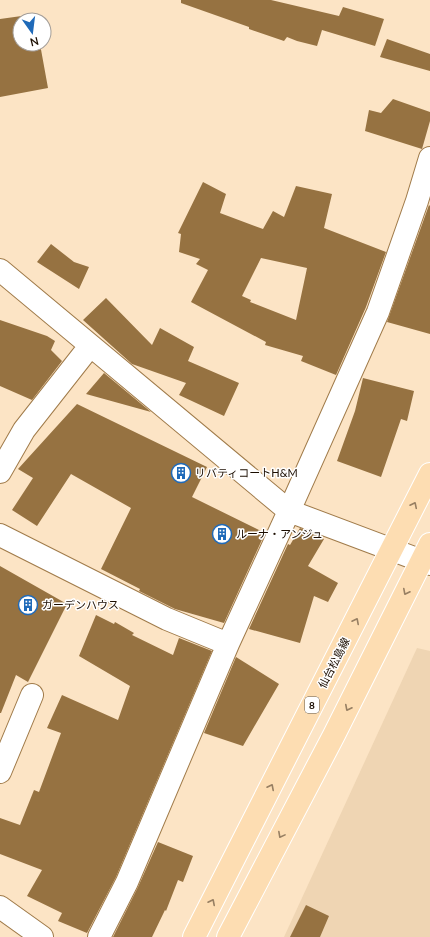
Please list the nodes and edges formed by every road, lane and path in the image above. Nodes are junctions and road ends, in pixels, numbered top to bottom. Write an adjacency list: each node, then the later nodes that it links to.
1 (430, 158): 6 (street)
2 (0, 270): 3 (street)
3 (90, 346): 4 (street); 6 (street)
4 (0, 472)
5 (430, 474): 8 (main road, 仙台松島線 / 8, one-way to 5)
6 (289, 511): 8 (street); 10 (street)
7 (0, 535): 10 (street)
8 (392, 550): 9 (street); 16 (main road, 仙台松島線 / 8, one-way to 8)
9 (427, 556): 17 (main road, one-way to 17)
10 (228, 644): 15 (street)
11 (32, 695): 12 (street)
12 (0, 772)
13 (0, 907): 14 (street)
14 (42, 937)
15 (99, 937)
16 (194, 937)
17 (228, 937)

